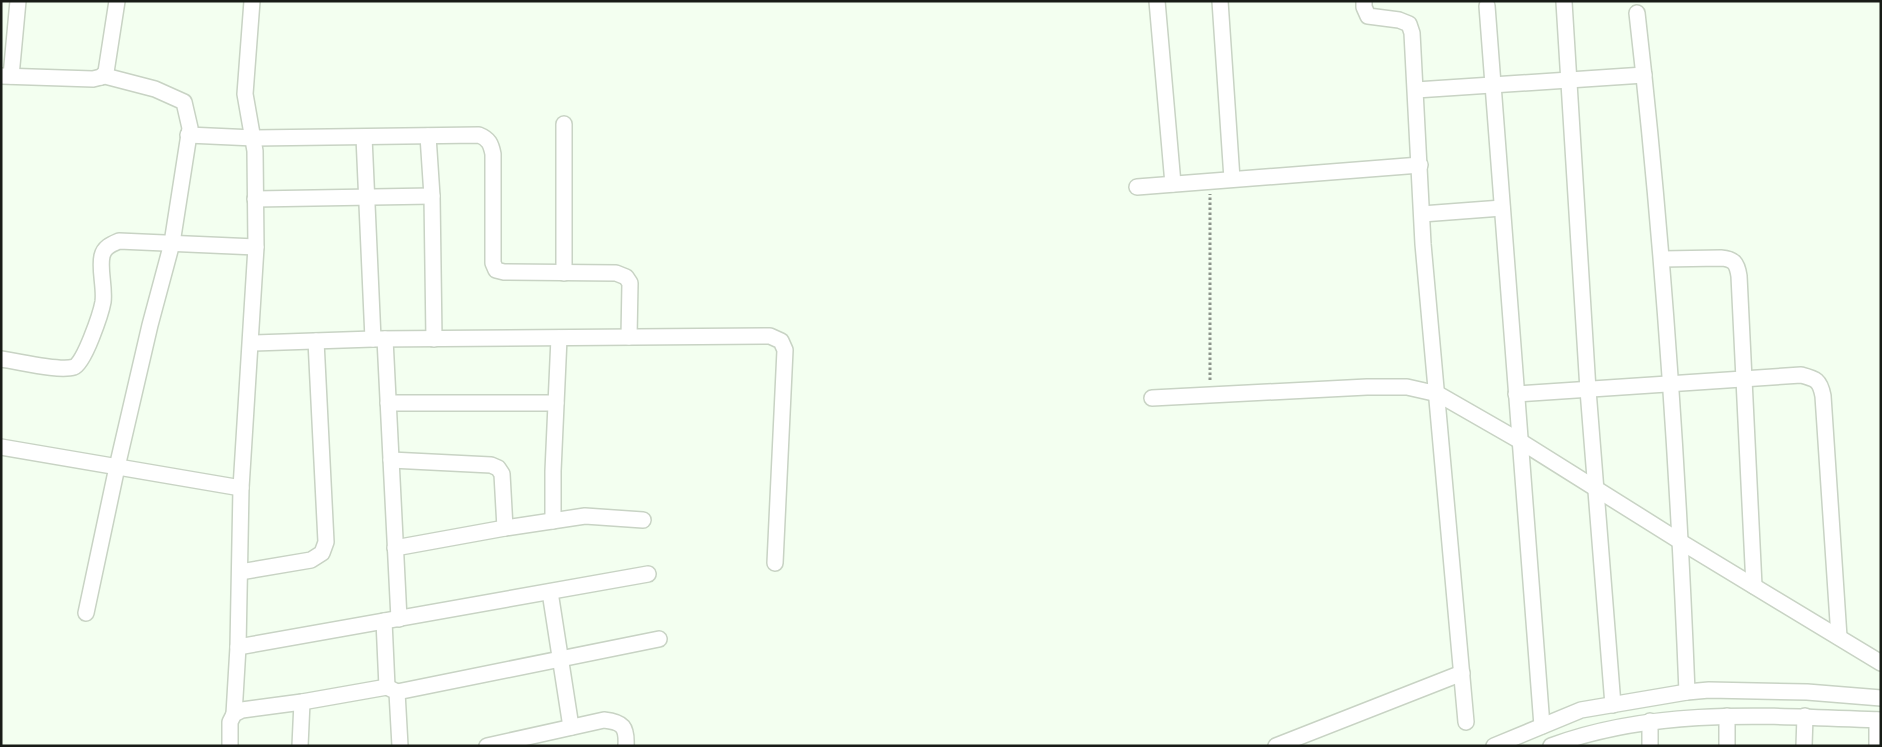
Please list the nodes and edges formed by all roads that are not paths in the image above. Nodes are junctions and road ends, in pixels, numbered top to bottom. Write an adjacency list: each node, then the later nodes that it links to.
1 (18, 1): 11 (street)
2 (117, 1): 12 (street)
3 (252, 1): 20 (street)
4 (1157, 1): 23 (street)
5 (1220, 1): 22 (street)
6 (1364, 1): 15 (street)
7 (1564, 2): 13 (street)
8 (1487, 6): 14 (street)
9 (1637, 13): 10 (street)
10 (1644, 75): 13 (street); 32 (street)
11 (6, 76): 12 (street)
12 (101, 77): 17 (street)
13 (1569, 80): 14 (street); 43 (street)
14 (1492, 85): 15 (street); 28 (street)
15 (1416, 90): 21 (street)
16 (564, 124): 33 (street)
17 (188, 135): 20 (street); 30 (street)
18 (428, 136): 19 (street); 25 (street); 33 (street)
19 (364, 137): 20 (street); 26 (street)
20 (254, 138): 27 (street)
21 (1420, 165): 22 (street); 29 (street)
22 (1232, 179): 23 (street)
23 (1173, 184): 24 (street)
24 (1137, 187)
25 (432, 196): 26 (street); 37 (street)
26 (368, 197): 27 (street); 36 (street)
27 (255, 198): 31 (street)
28 (1502, 208): 29 (street); 45 (street)
29 (1422, 214): 44 (street)
30 (172, 243): 31 (street); 40 (street); 52 (street)
31 (256, 247): 39 (street)
32 (1662, 259): 41 (street); 42 (street)
33 (564, 273): 34 (street)
34 (629, 337): 35 (street); 60 (street)
35 (559, 338): 37 (street); 48 (street)
36 (379, 339): 37 (street); 38 (street); 47 (street)
37 (434, 339)
38 (316, 341): 39 (street); 61 (street)
39 (251, 343): 53 (street)
40 (1, 358)
41 (1744, 379): 42 (street); 63 (street); 67 (street)
42 (1670, 384): 43 (street); 58 (street)
43 (1588, 390): 45 (street); 54 (street)
44 (1438, 394): 46 (street); 49 (street); 72 (street)
45 (1516, 394): 49 (street)
46 (1152, 398)
47 (388, 403): 48 (street); 51 (street)
48 (556, 403): 56 (street)
49 (1520, 441): 54 (street); 84 (street)
50 (1, 447): 52 (street)
51 (391, 460): 57 (street); 59 (street)
52 (117, 467): 53 (street); 65 (street)
53 (241, 488): 61 (street)
54 (1595, 488): 58 (street); 77 (street)
55 (643, 520): 56 (street)
56 (553, 521): 57 (street)
57 (505, 528): 59 (street)
58 (1681, 542): 63 (street); 74 (street)
59 (395, 548): 66 (street)
60 (775, 563)
61 (240, 572): 69 (street)
62 (648, 574): 64 (street)
63 (1754, 586): 67 (street)
64 (550, 592): 66 (street); 70 (street)
65 (86, 613)
66 (391, 620): 69 (street); 73 (street)
67 (1839, 637): 71 (street)
68 (659, 639): 70 (street)
69 (238, 647): 78 (street)
70 (562, 658): 73 (street); 85 (street)
71 (1881, 663)
72 (1462, 673): 83 (street); 93 (street)
73 (392, 689): 76 (street); 90 (street)
74 (1687, 692): 75 (street); 77 (street)
75 (1881, 698)
76 (302, 702): 78 (street); 89 (street)
77 (1613, 705): 84 (street)
78 (234, 714): 88 (street)
79 (1727, 716): 80 (street); 82 (street); 97 (street)
80 (1805, 716): 81 (street); 98 (street)
81 (1879, 720): 99 (street)
82 (1650, 721): 87 (street); 96 (street)
83 (1466, 722)
84 (1542, 726): 94 (street)
85 (572, 727): 86 (street); 92 (street)
86 (551, 738): 91 (street)
87 (1576, 741): 95 (street)
88 (230, 746)
89 (300, 746)
90 (400, 746)
91 (487, 746)
92 (626, 746)
93 (1276, 746)
94 (1494, 746)
95 (1551, 746)
96 (1650, 746)
97 (1727, 746)
98 (1804, 746)
99 (1877, 746)

